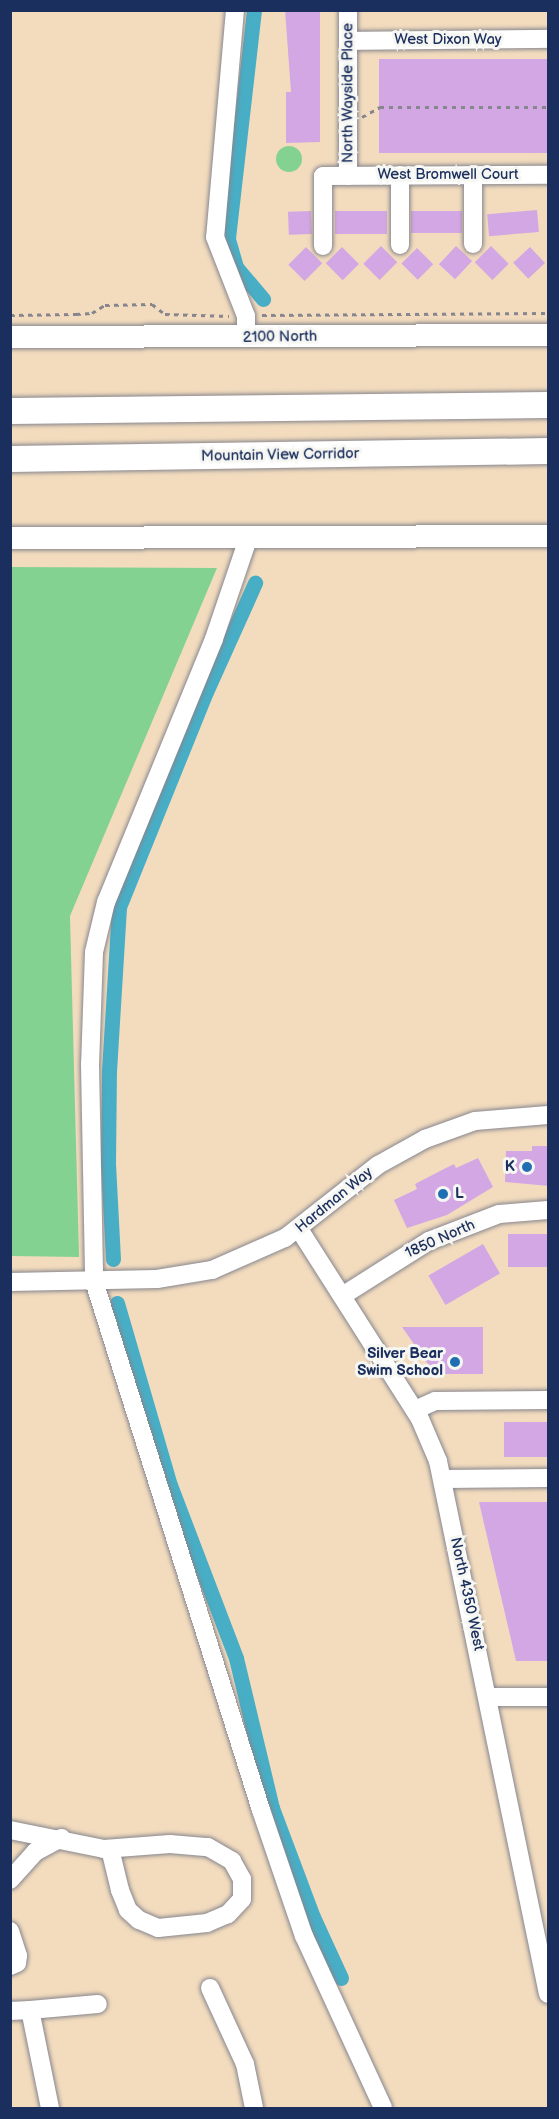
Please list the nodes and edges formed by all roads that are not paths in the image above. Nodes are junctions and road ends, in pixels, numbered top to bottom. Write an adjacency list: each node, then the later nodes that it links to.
1 (235, 10): 12 (street)
2 (348, 10): 4 (street, North Wayside Place)
3 (549, 39): 4 (street, West Dixon Way)
4 (348, 41): 8 (street, North Wayside Place)
5 (399, 175): 6 (street, West Bromwell Court); 8 (street, West Bromwell Court); 10 (street)
6 (473, 175): 7 (street, West Bromwell Court); 9 (street)
7 (549, 175)
8 (348, 176): 11 (street, West Bromwell Court)
9 (473, 244)
10 (399, 245)
11 (323, 246)
12 (246, 326): 13 (main road, 2100 North); 14 (main road, 2100 North)
13 (549, 335)
14 (10, 337)
15 (549, 405): 16 (highway)
16 (10, 411)
17 (549, 451): 18 (highway, Mountain View Corridor)
18 (10, 459)
19 (249, 536): 20 (main road); 21 (main road); 25 (street)
20 (549, 536)
21 (10, 538)
22 (549, 1115): 24 (street, Hardman Way)
23 (549, 1210): 27 (street, 1850 North)
24 (299, 1229): 25 (street, Hardman Way); 27 (street, North 4350 West)
25 (94, 1281): 26 (street, Hardman Way); 47 (street)
26 (10, 1282)
27 (342, 1296): 29 (street, North 4350 West)
28 (549, 1401): 29 (street)
29 (414, 1410): 31 (street, North 4350 West)
30 (549, 1478): 31 (street)
31 (443, 1479): 32 (street, North 4350 West)
32 (489, 1697): 33 (street); 41 (street, North 4350 West)
33 (549, 1697)
34 (10, 1830): 35 (street)
35 (61, 1838): 36 (street); 37 (street)
36 (110, 1849): 36 (street)
37 (10, 1880)
38 (10, 1932): 39 (street)
39 (10, 1966)
40 (210, 1989): 46 (street)
41 (549, 1994)
42 (98, 2004): 43 (street)
43 (30, 2010): 44 (street); 45 (street)
44 (10, 2011)
45 (50, 2109)
46 (254, 2109)
47 (383, 2109)

